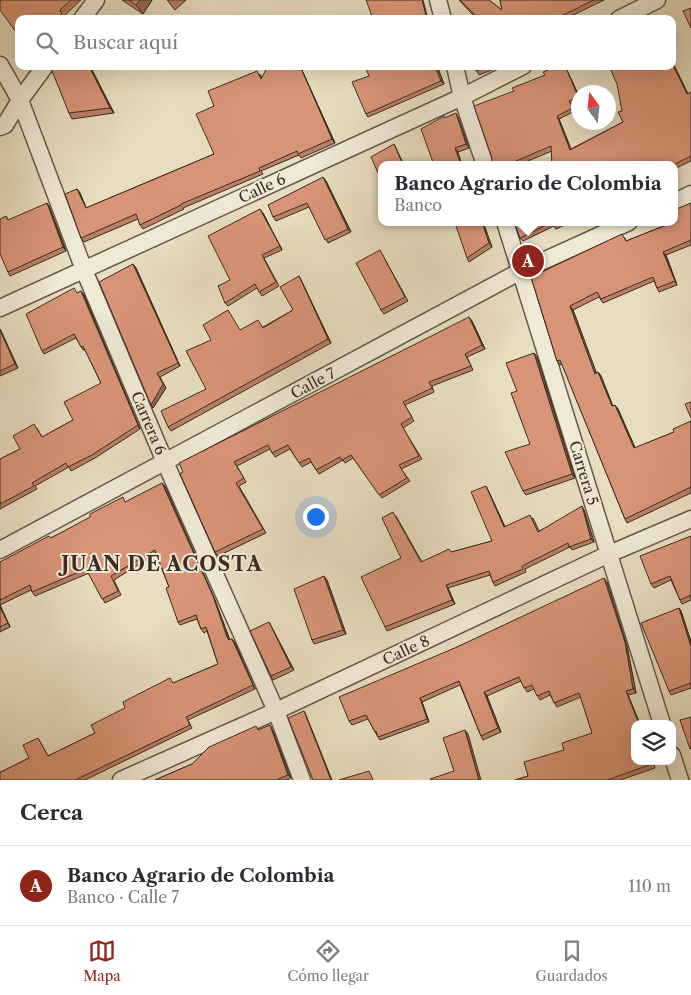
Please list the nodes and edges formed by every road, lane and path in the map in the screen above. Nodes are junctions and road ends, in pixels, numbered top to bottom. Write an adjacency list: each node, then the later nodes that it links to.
1 (96, 0): 4 (street)
2 (438, 0): 5 (street)
3 (657, 0): 6 (street)
4 (85, 15)
5 (442, 15)
6 (627, 15)
7 (0, 64): 12 (street, Carrera 6)
8 (42, 70): 12 (street)
9 (455, 70): 11 (street)
10 (515, 70): 11 (street, Calle 6)
11 (462, 96): 14 (street); 19 (street, Calle 6)
12 (20, 100): 13 (street); 19 (street, Carrera 6)
13 (0, 127)
14 (484, 161)
15 (691, 194): 16 (street)
16 (678, 200)
17 (506, 226): 20 (street, Carrera 5)
18 (620, 226): 20 (street, Calle 7)
19 (84, 270): 21 (street, Calle 6); 22 (street, Carrera 6)
20 (521, 271): 22 (street, Calle 7); 25 (street, Carrera 5)
21 (0, 308)
22 (165, 462): 24 (street, Calle 7); 26 (street, Carrera 6)
23 (691, 519): 25 (street, Calle 8)
24 (0, 550)
25 (610, 554): 26 (street, Calle 8); 27 (street, Carrera 5)
26 (276, 711): 29 (street, Calle 8); 30 (street, Carrera 6)
27 (661, 720)
28 (675, 765): 31 (street)
29 (121, 780)
30 (302, 780)
31 (680, 780)

